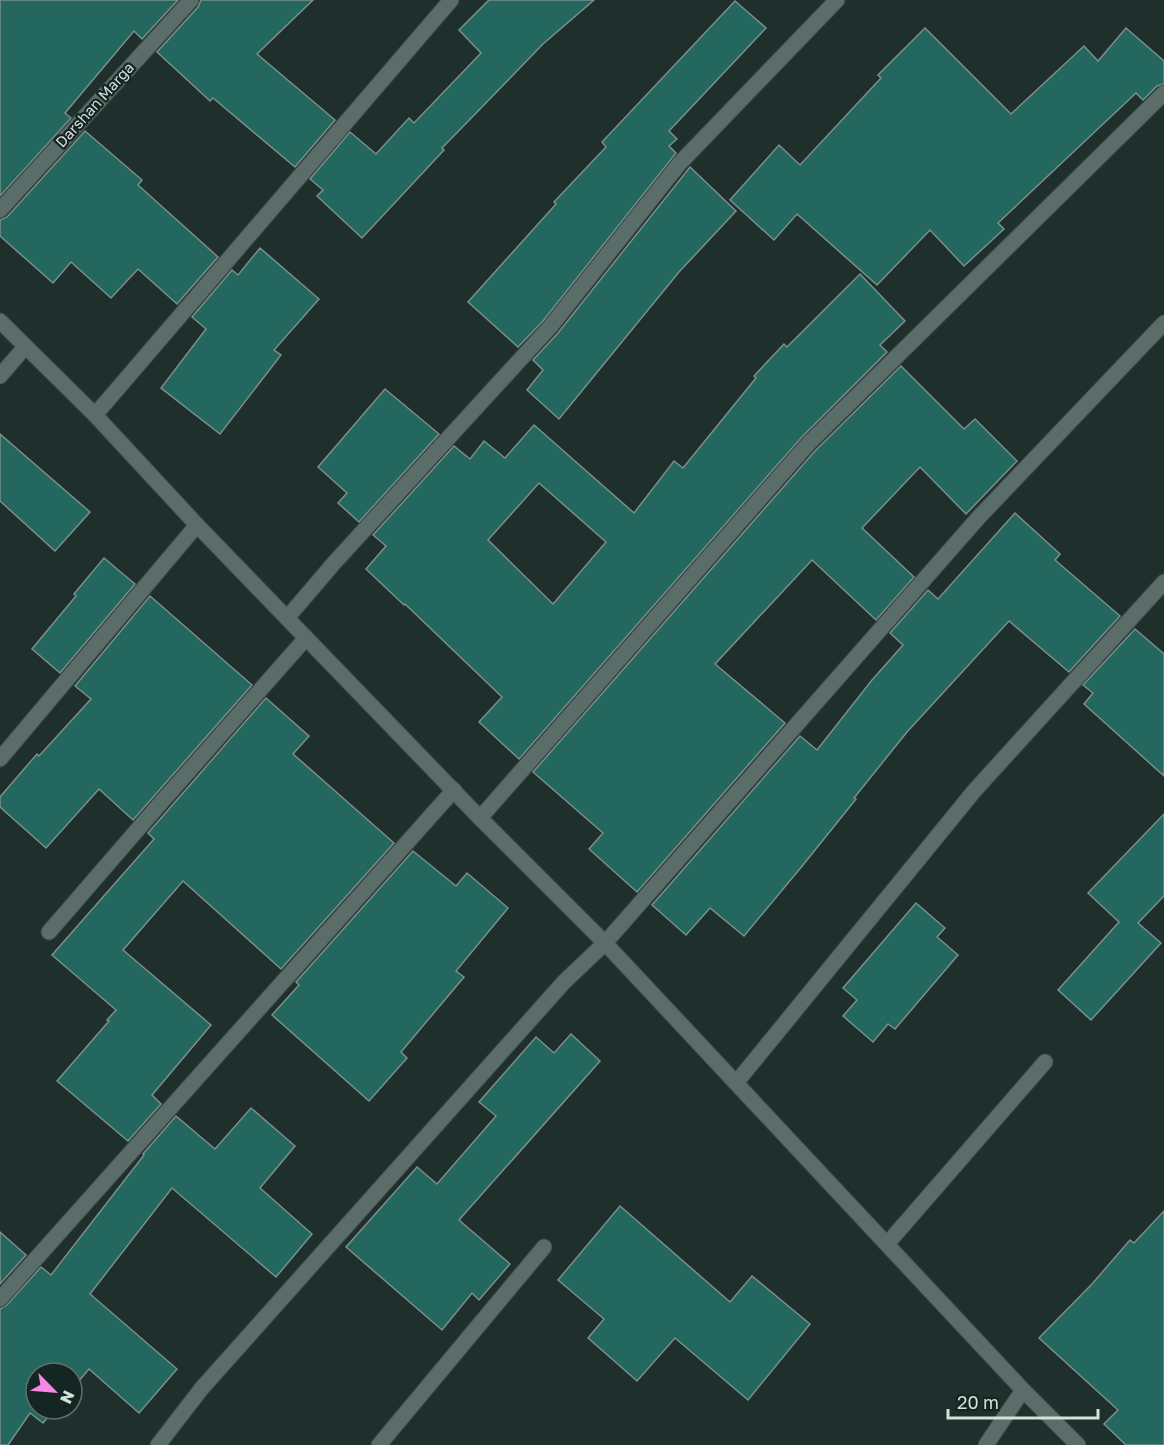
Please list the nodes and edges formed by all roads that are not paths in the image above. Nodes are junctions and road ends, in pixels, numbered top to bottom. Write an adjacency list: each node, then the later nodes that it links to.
1 (191, 0): 5 (street, Darshan Marga)
2 (451, 0): 10 (street)
3 (837, 0): 13 (street)
4 (1164, 93): 17 (street)
5 (0, 210)
6 (0, 321): 8 (street)
7 (1164, 323): 19 (street)
8 (25, 347): 9 (street); 10 (street)
9 (0, 376)
10 (95, 416): 11 (street)
11 (196, 525): 13 (street); 15 (street)
12 (1164, 582): 21 (street)
13 (287, 618): 14 (street)
14 (306, 638): 16 (street); 18 (street)
15 (0, 759)
16 (454, 790): 17 (street); 24 (street)
17 (480, 818): 19 (street)
18 (49, 932)
19 (605, 943): 21 (street); 26 (street)
20 (1045, 1062): 22 (street)
21 (736, 1083): 22 (street)
22 (887, 1244): 25 (street)
23 (544, 1247): 27 (street)
24 (0, 1299)
25 (1023, 1390): 28 (street); 29 (street)
26 (158, 1445)
27 (379, 1445)
28 (986, 1445)
29 (1078, 1445)

